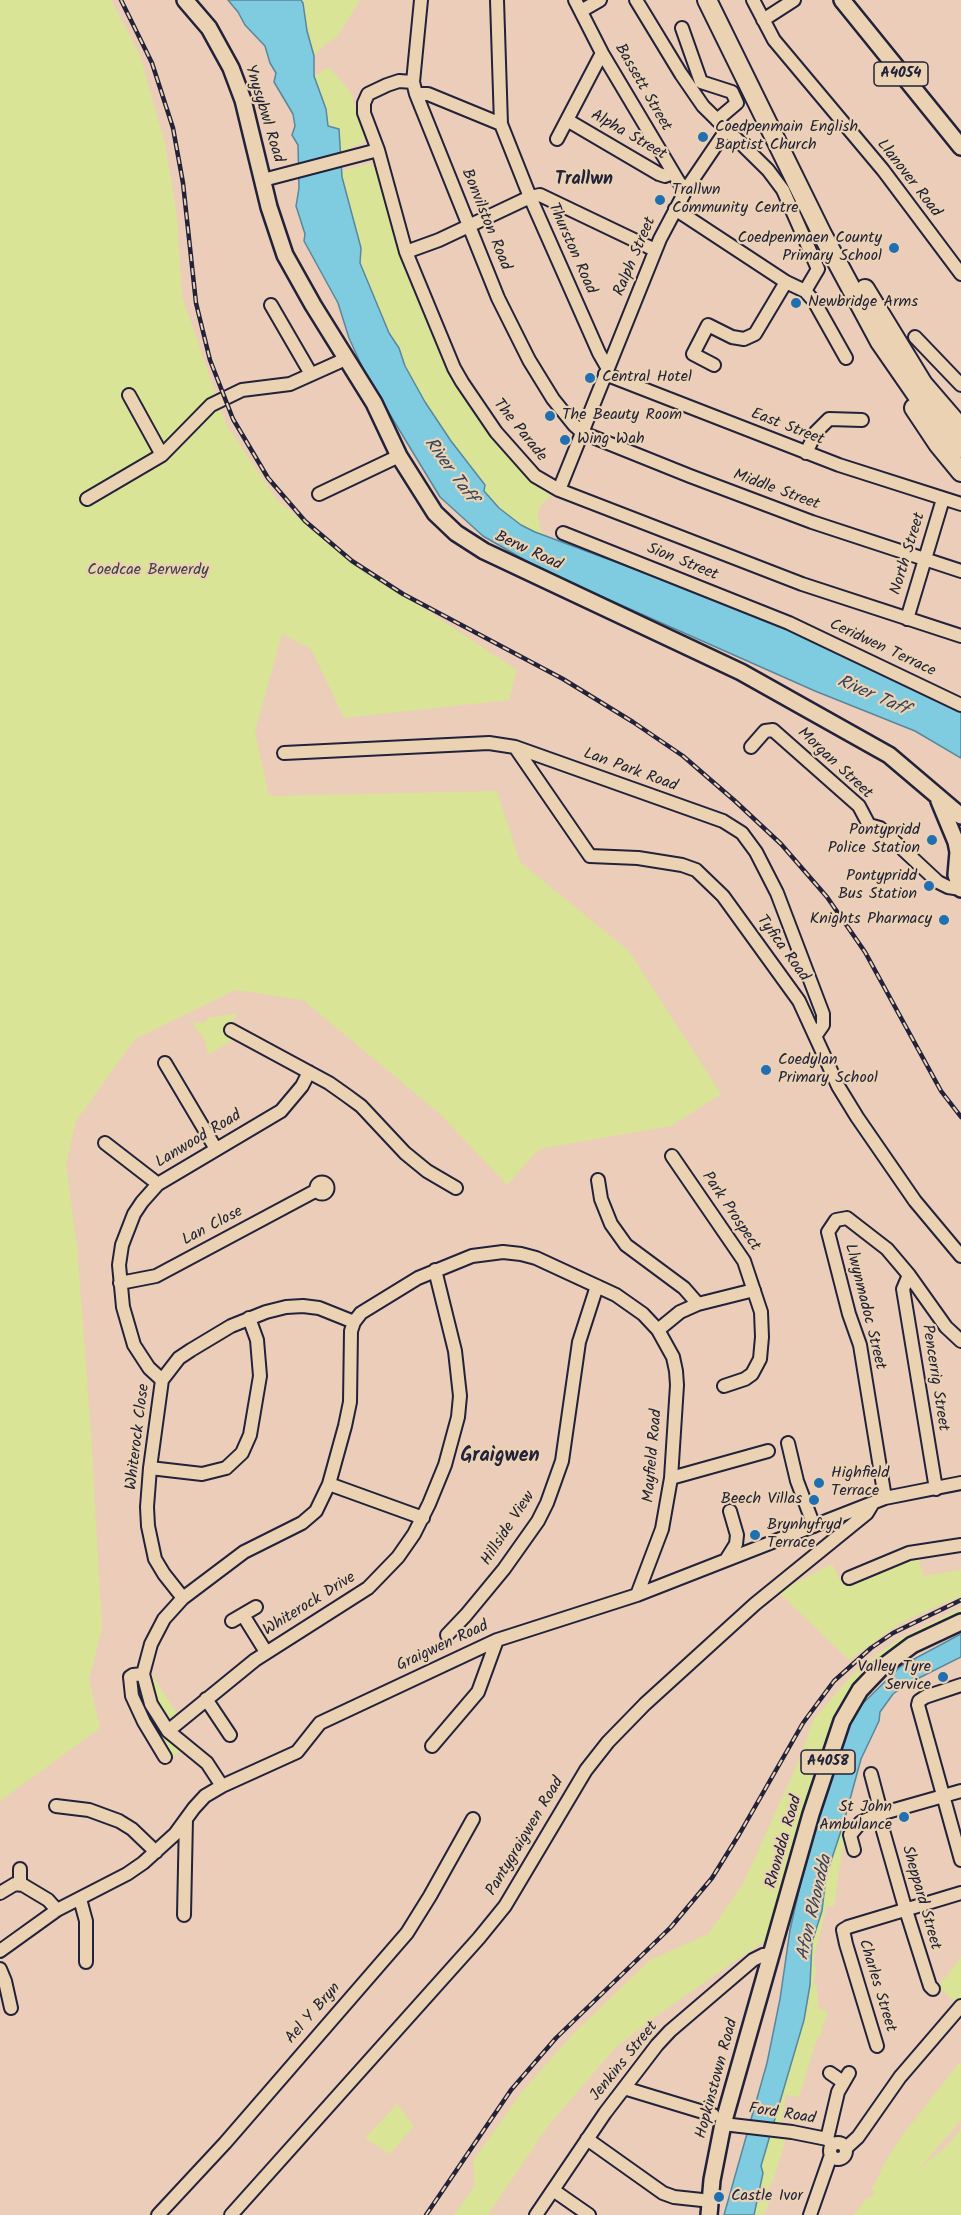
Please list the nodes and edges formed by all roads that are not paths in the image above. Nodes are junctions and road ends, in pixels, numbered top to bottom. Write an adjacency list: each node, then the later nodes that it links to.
1 (185, 0): 23 (main road, Ynysybwl Road)
2 (421, 0): 15 (street, Bonvilston Road)
3 (497, 0): 17 (street, Thurston Road)
4 (600, 0): 11 (street)
5 (636, 0): 18 (street)
6 (707, 0): 35 (highway)
7 (721, 0): 41 (highway)
8 (753, 0): 12 (street, Llanover Road)
9 (794, 0): 12 (street)
10 (842, 0): 20 (main road, A4054)
11 (578, 5): 14 (street, Bassett Street)
12 (763, 20): 30 (street, Llanover Road)
13 (682, 28): 18 (street, Ralph Street)
14 (602, 53): 16 (street, Alpha Street); 22 (street, Bassett Street)
15 (415, 88): 17 (street); 21 (street, The Parade); 27 (street, Bonvilston Road)
16 (567, 120): 19 (street, Alpha Street); 22 (street, Alpha Street)
17 (501, 124): 25 (street, Thurston Road)
18 (722, 125): 24 (street, Ralph Street); 32 (street)
19 (558, 139)
20 (961, 147)
21 (378, 150): 23 (street); 29 (street, The Parade)
22 (673, 173): 24 (street, Bassett Street)
23 (268, 179): 36 (main road, Berw Road)
24 (687, 188): 26 (street, Ralph Street)
25 (530, 197): 27 (street); 28 (street); 39 (street, Thurston Road)
26 (675, 209): 28 (street, Ralph Street); 31 (street)
27 (468, 225): 29 (street); 47 (street, Bonvilston Road)
28 (655, 250): 39 (street, Ralph Street)
29 (406, 252): 53 (street, The Parade)
30 (961, 274)
31 (786, 282): 32 (street); 38 (street)
32 (807, 287): 37 (street)
33 (271, 304): 40 (street)
34 (915, 337): 42 (street)
35 (880, 342): 48 (highway); 52 (highway)
36 (345, 357): 40 (street); 51 (main road, Berw Road)
37 (846, 358)
38 (714, 365)
39 (606, 371): 47 (street, Ralph Street); 49 (street, East Street)
40 (311, 374): 50 (street)
41 (923, 384): 44 (highway); 46 (highway)
42 (961, 385)
43 (129, 395): 50 (street)
44 (961, 412)
45 (862, 420): 49 (street)
46 (961, 428)
47 (583, 433): 53 (street, Ralph Street); 59 (street, Middle Street)
48 (961, 448)
49 (806, 453): 56 (street, East Street)
50 (162, 454): 55 (street)
51 (399, 456): 54 (street); 68 (main road, Berw Road)
52 (961, 471)
53 (559, 490): 61 (street, The Parade)
54 (319, 494)
55 (87, 499)
56 (943, 499): 57 (street, East Street); 59 (street, North Street)
57 (961, 504)
58 (563, 533): 62 (street, Sion Street)
59 (925, 559): 60 (street, Middle Street); 61 (street, North Street)
60 (961, 571)
61 (907, 619): 63 (street, The Parade)
62 (789, 623): 64 (street, Ceridwen Terrace)
63 (961, 636)
64 (961, 705)
65 (515, 747): 67 (street, Lan Park Road); 72 (street, Tyfica Road); 72 (street, Lan Park Road)
66 (751, 747): 70 (street, Morgan Street)
67 (284, 753)
68 (939, 799): 69 (main road, Berw Road); 70 (main road, Berw Road)
69 (961, 816)
70 (961, 889)
71 (231, 1030): 74 (street)
72 (816, 1035): 82 (street, Tyfica Road)
73 (165, 1063): 76 (street)
74 (309, 1072): 76 (street, Lanwood Road); 80 (street)
75 (105, 1143): 79 (street)
76 (216, 1149): 79 (street, Lanwood Road)
77 (672, 1156): 87 (street, Park Prospect)
78 (598, 1180): 88 (street)
79 (158, 1184): 85 (street, Lanwood Road)
80 (456, 1188)
81 (317, 1190): 85 (street, Lan Close)
82 (961, 1256)
83 (435, 1270): 86 (street); 90 (street); 104 (street, Whiterock Drive)
84 (909, 1275): 92 (street); 101 (street, Pencerrig Street); 102 (street, Llwynmadoc Street)
85 (120, 1283): 93 (street, Lanwood Road)
86 (597, 1286): 91 (street); 113 (street, Hillside View)
87 (754, 1290): 88 (street); 94 (street, Park Prospect)
88 (698, 1304): 91 (street)
89 (249, 1318): 90 (street, Whiterock Close); 93 (street, Whiterock Close); 97 (street)
90 (354, 1322): 100 (street)
91 (655, 1326): 98 (street, Mayfield Road)
92 (961, 1341)
93 (162, 1380): 97 (street, Whiterock Close)
94 (724, 1386)
95 (788, 1443): 105 (street)
96 (768, 1451): 98 (street)
97 (150, 1468): 110 (street, Whiterock Close)
98 (671, 1478): 109 (street, Mayfield Road)
99 (961, 1483): 101 (street, Graigwen Road)
100 (329, 1484): 104 (street); 110 (street)
101 (936, 1489): 102 (street, Graigwen Road)
102 (880, 1500): 105 (street, Graigwen Road); 158 (street, Pantygraigwen Road)
103 (730, 1511): 107 (street)
104 (423, 1518): 115 (street, Whiterock Drive)
105 (814, 1526): 107 (street, Graigwen Road)
106 (961, 1545): 108 (street)
107 (726, 1560): 109 (street, Graigwen Road)
108 (849, 1578)
109 (637, 1595): 114 (street, Graigwen Road)
110 (183, 1598): 116 (street)
111 (256, 1607): 115 (street)
112 (960, 1624): 143 (main road, Rhondda Road / A4058)
113 (447, 1635)
114 (497, 1640): 121 (street); 124 (street, Graigwen Road)
115 (266, 1652): 118 (street, Whiterock Drive)
116 (143, 1674): 119 (street); 122 (street)
117 (961, 1685): 126 (street)
118 (206, 1699): 119 (street, Whiterock Drive); 120 (street)
119 (168, 1731): 124 (street)
120 (230, 1735)
121 (432, 1746)
122 (165, 1757)
123 (871, 1774): 128 (street, Sheppard Street)
124 (222, 1786): 129 (street, Graigwen Road)
125 (961, 1791): 126 (street)
126 (943, 1796): 128 (street); 133 (street)
127 (56, 1806): 132 (street)
128 (880, 1814): 131 (street); 139 (street, Sheppard Street)
129 (186, 1819): 132 (street, Graigwen Road); 141 (street)
130 (473, 1819): 157 (street, Ael Y Bryn)
131 (854, 1850)
132 (156, 1852): 138 (street, Graigwen Road)
133 (961, 1860)
134 (20, 1869): 135 (street)
135 (20, 1884): 136 (street); 140 (street)
136 (0, 1893)
137 (961, 1893): 139 (street)
138 (80, 1899): 140 (street, Graigwen Road); 144 (street)
139 (906, 1909): 146 (street, Sheppard Street); 149 (street, Charles Street)
140 (57, 1910): 142 (street, Graigwen Road)
141 (184, 1915)
142 (0, 1950)
143 (772, 1954): 151 (street, Jenkins Street); 152 (main road, Hopkinstown Road / A4058)
144 (86, 1962)
145 (0, 1969): 147 (street)
146 (933, 1989)
147 (7, 2002)
148 (961, 2006): 154 (street)
149 (877, 2046)
150 (830, 2073): 154 (street)
151 (624, 2088): 152 (street, Ford Road); 153 (street, Jenkins Street)
152 (718, 2119): 154 (street, Ford Road); 161 (main road, Hopkinstown Road / A4058)
153 (587, 2139): 155 (street, Jenkins Street); 156 (street)
154 (830, 2146): 162 (street)
155 (553, 2190): 159 (street, Jenkins Street); 160 (street)
156 (702, 2200)
157 (158, 2215)
158 (231, 2215)
159 (536, 2215)
160 (589, 2215)
161 (709, 2215)
162 (810, 2215)

